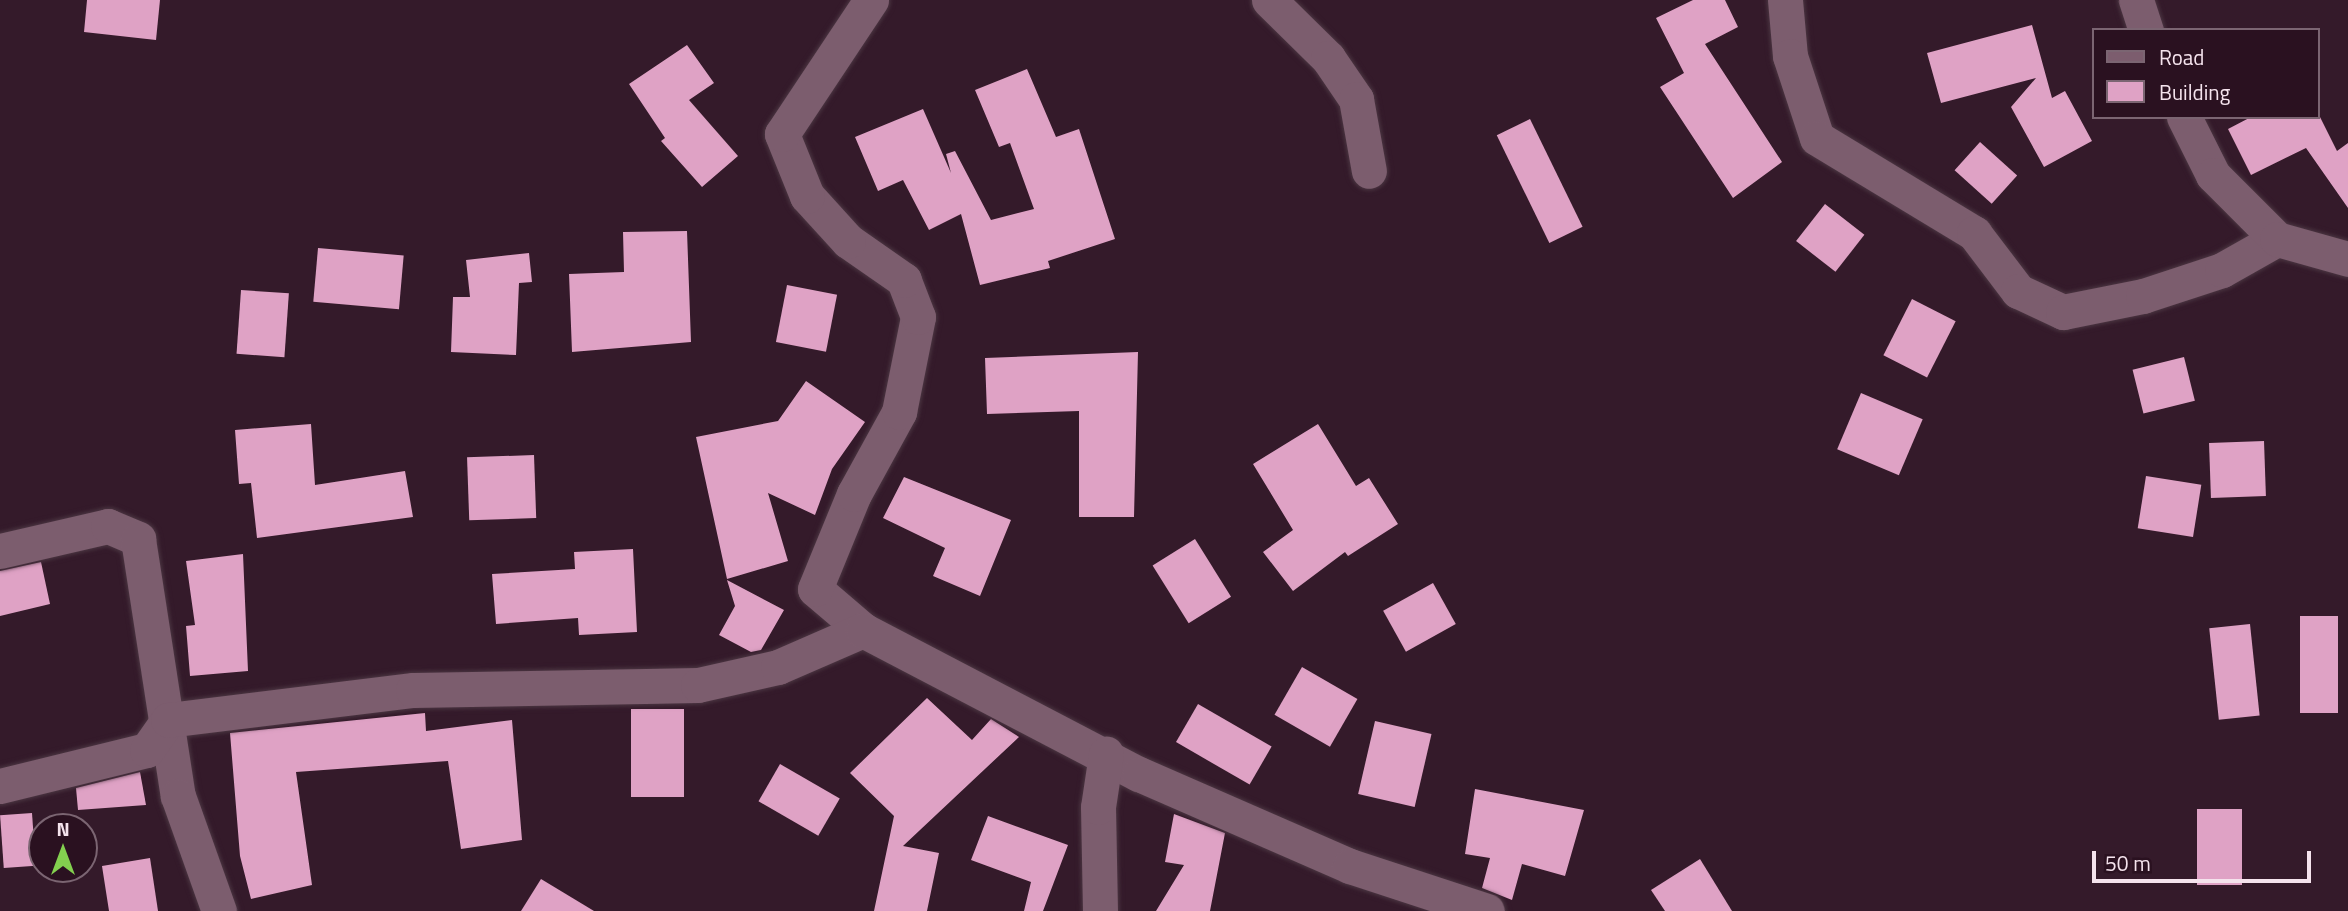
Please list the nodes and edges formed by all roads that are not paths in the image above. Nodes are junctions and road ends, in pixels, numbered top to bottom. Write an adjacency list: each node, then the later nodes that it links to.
1 (872, 0): 11 (street)
2 (1269, 0): 7 (street)
3 (1785, 0): 8 (street)
4 (2136, 0): 5 (street)
5 (2145, 28)
6 (2185, 119): 8 (street)
7 (1369, 171)
8 (2277, 239): 9 (street)
9 (2348, 259)
10 (0, 551): 12 (street)
11 (863, 630): 12 (street); 13 (street)
12 (167, 720): 14 (street); 15 (street)
13 (1106, 754): 16 (street); 17 (street)
14 (0, 786)
15 (219, 911)
16 (1100, 911)
17 (1487, 911)

